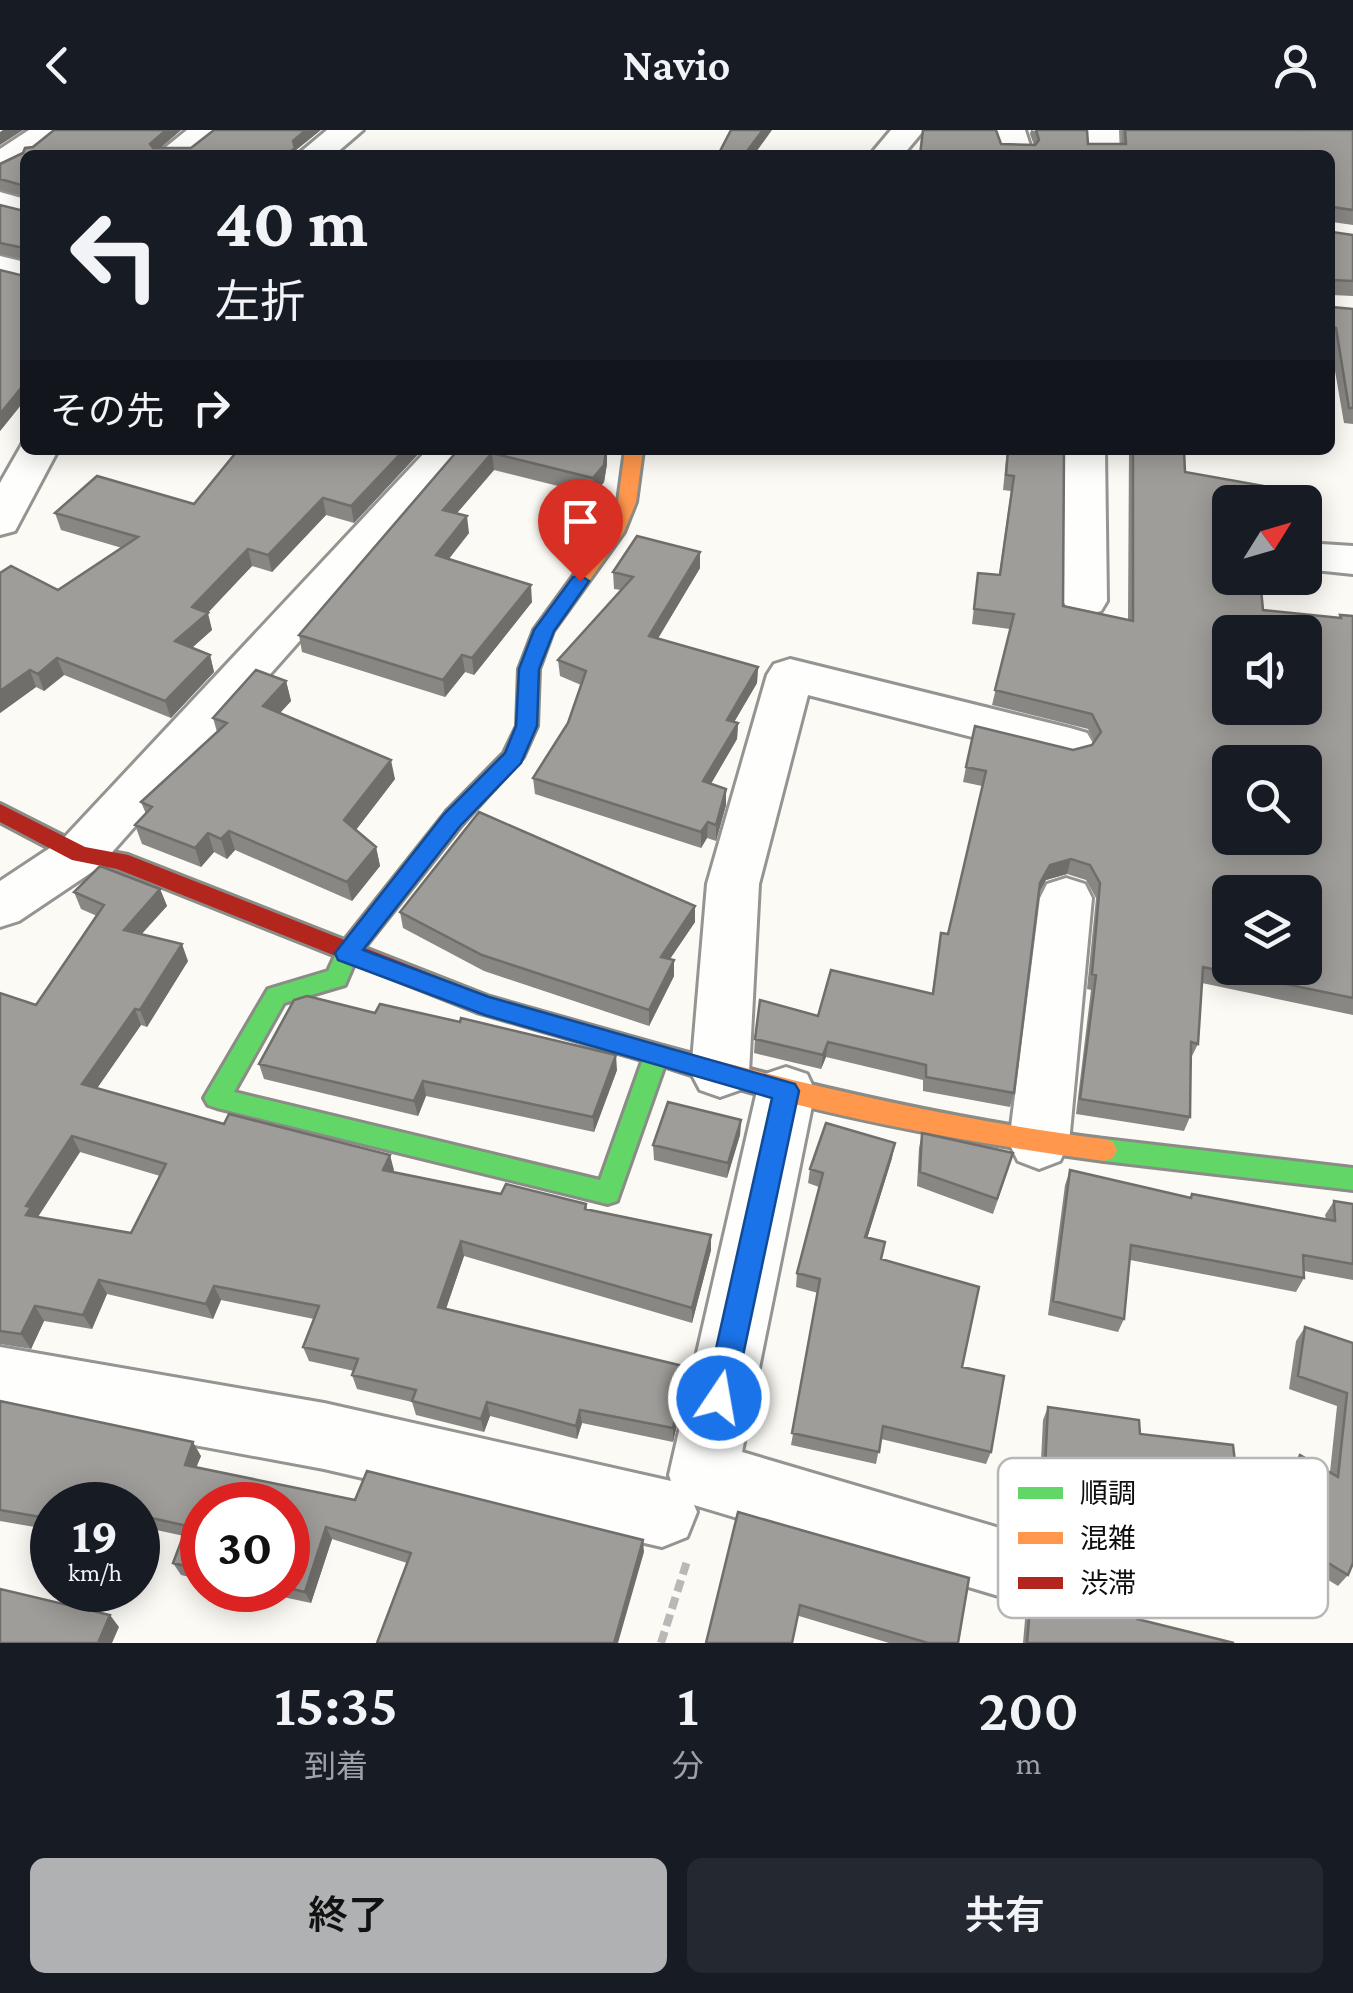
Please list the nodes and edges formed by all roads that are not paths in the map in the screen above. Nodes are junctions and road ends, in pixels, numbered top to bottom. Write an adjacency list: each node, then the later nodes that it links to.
1 (50, 130): 8 (street)
2 (208, 130): 5 (street)
3 (347, 130): 6 (street)
4 (908, 130): 7 (street)
5 (179, 150)
6 (320, 150)
7 (890, 150)
8 (0, 163)
9 (36, 455): 13 (street)
10 (444, 455): 19 (street)
11 (633, 455): 22 (street)
12 (1084, 455): 16 (street)
13 (0, 522)
14 (1322, 557): 15 (street)
15 (1353, 560)
16 (1085, 600)
17 (1070, 744): 24 (street)
18 (0, 812): 19 (street)
19 (80, 854): 21 (street); 22 (street)
20 (1066, 898): 26 (street)
21 (0, 907)
22 (346, 953): 23 (street); 23 (street)
23 (656, 1056): 24 (street)
24 (720, 1073): 25 (street)
25 (786, 1091): 26 (street); 30 (street)
26 (1039, 1143): 27 (street)
27 (1353, 1179)
28 (0, 1378): 29 (street)
29 (662, 1512)
30 (998, 1560)

